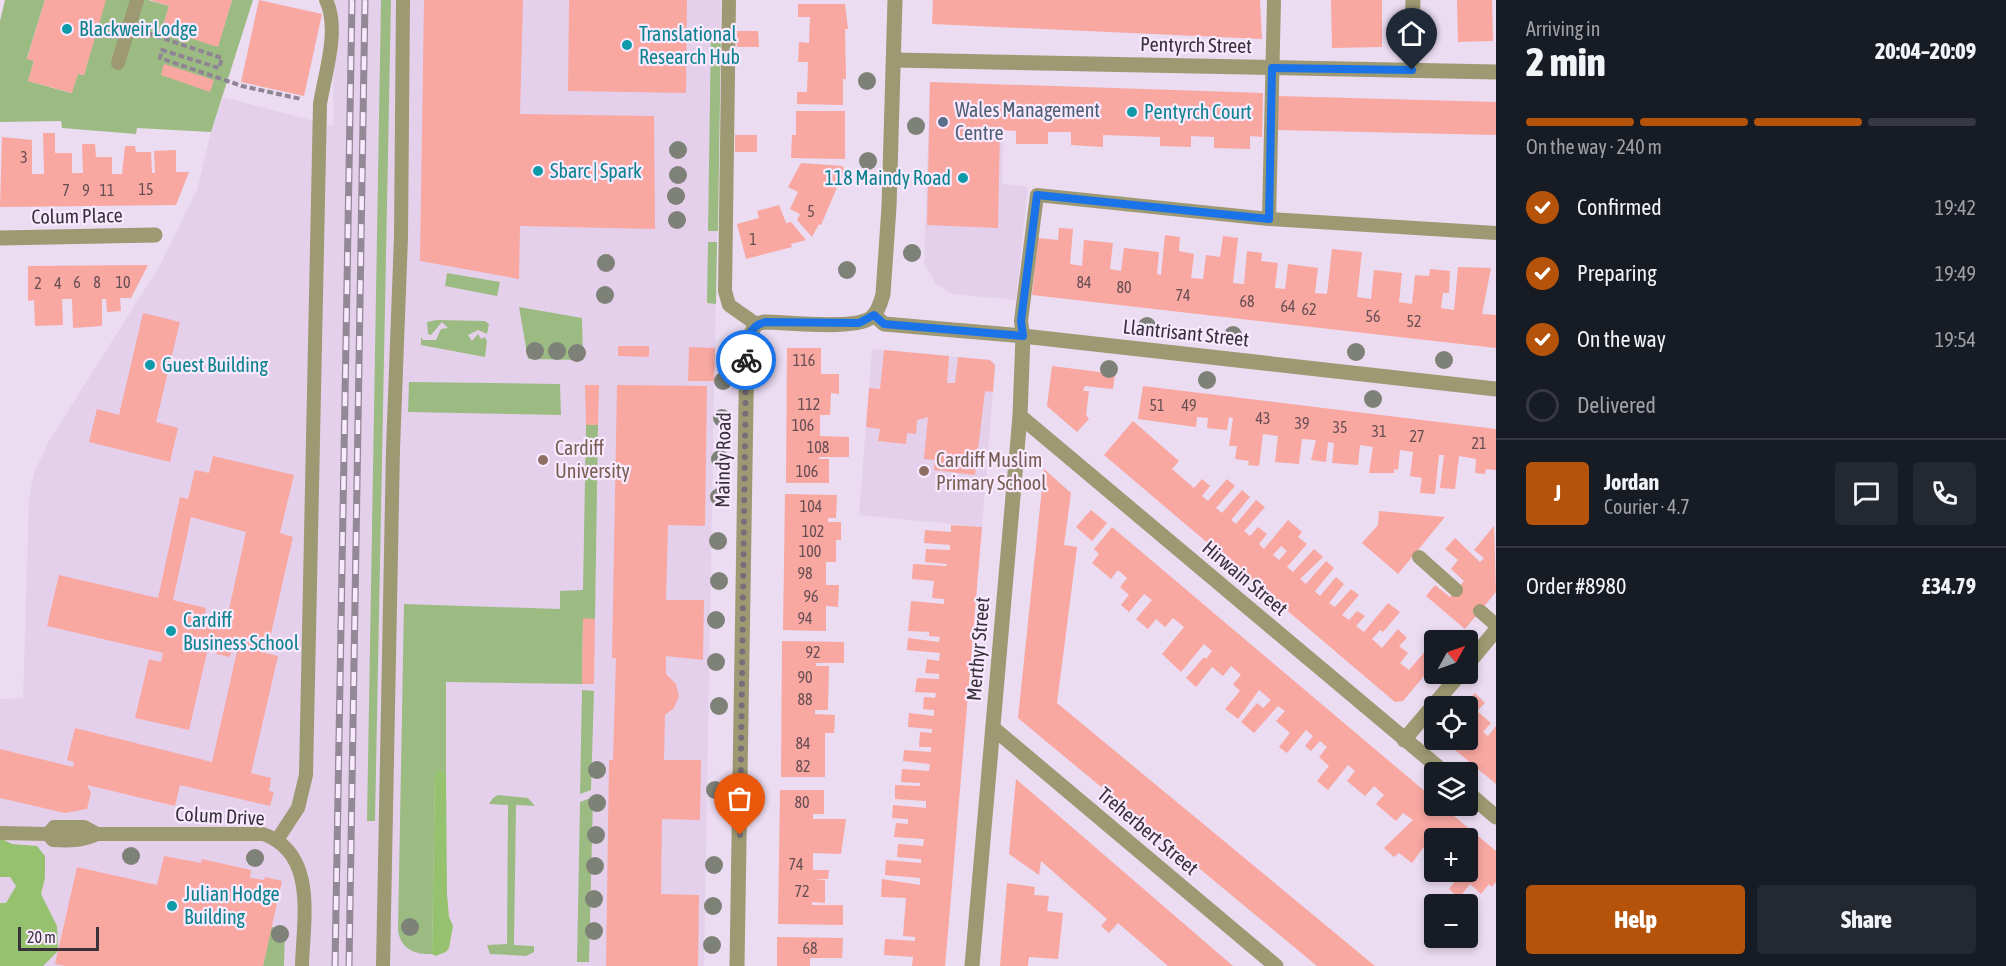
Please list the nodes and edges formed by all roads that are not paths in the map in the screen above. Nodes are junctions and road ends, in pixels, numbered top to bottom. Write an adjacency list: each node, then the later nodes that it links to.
1 (137, 0): 9 (lane)
2 (326, 0): 35 (lane)
3 (403, 0): 37 (lane)
4 (729, 0): 18 (lane)
5 (895, 0): 8 (street)
6 (1274, 0): 10 (lane)
7 (1413, 0): 11 (street)
8 (895, 60): 10 (street, Pentyrch Street); 17 (street)
9 (118, 63)
10 (1272, 68): 11 (street, Pentyrch Street); 13 (lane)
11 (1412, 70): 12 (street, Pentyrch Street)
12 (1496, 72)
13 (1269, 219): 14 (lane); 19 (lane)
14 (1496, 233)
15 (155, 235): 16 (street, Colum Place)
16 (0, 238)
17 (874, 315): 18 (street); 19 (street, Llantrisant Street)
18 (756, 324): 38 (street, Maindy Road)
19 (1023, 336): 20 (street, Llantrisant Street); 21 (street, Merthyr Street)
20 (1496, 389)
21 (1020, 416): 29 (street, Merthyr Street); 30 (street, Hirwain Street)
22 (1419, 557): 23 (lane)
23 (1456, 590)
24 (1480, 611): 25 (lane)
25 (1496, 625)
26 (1496, 630): 27 (street)
27 (1478, 652)
28 (1452, 684): 30 (street)
29 (993, 728): 39 (street, Merthyr Street); 40 (street, Treherbert Street)
30 (1404, 740): 31 (street, Hirwain Street)
31 (1432, 762)
32 (1478, 801): 33 (street)
33 (1496, 817)
34 (0, 833): 35 (lane, Colum Drive)
35 (277, 840): 36 (lane, Colum Drive)
36 (302, 966)
37 (383, 966)
38 (737, 966)
39 (972, 966)
40 (1276, 966)

